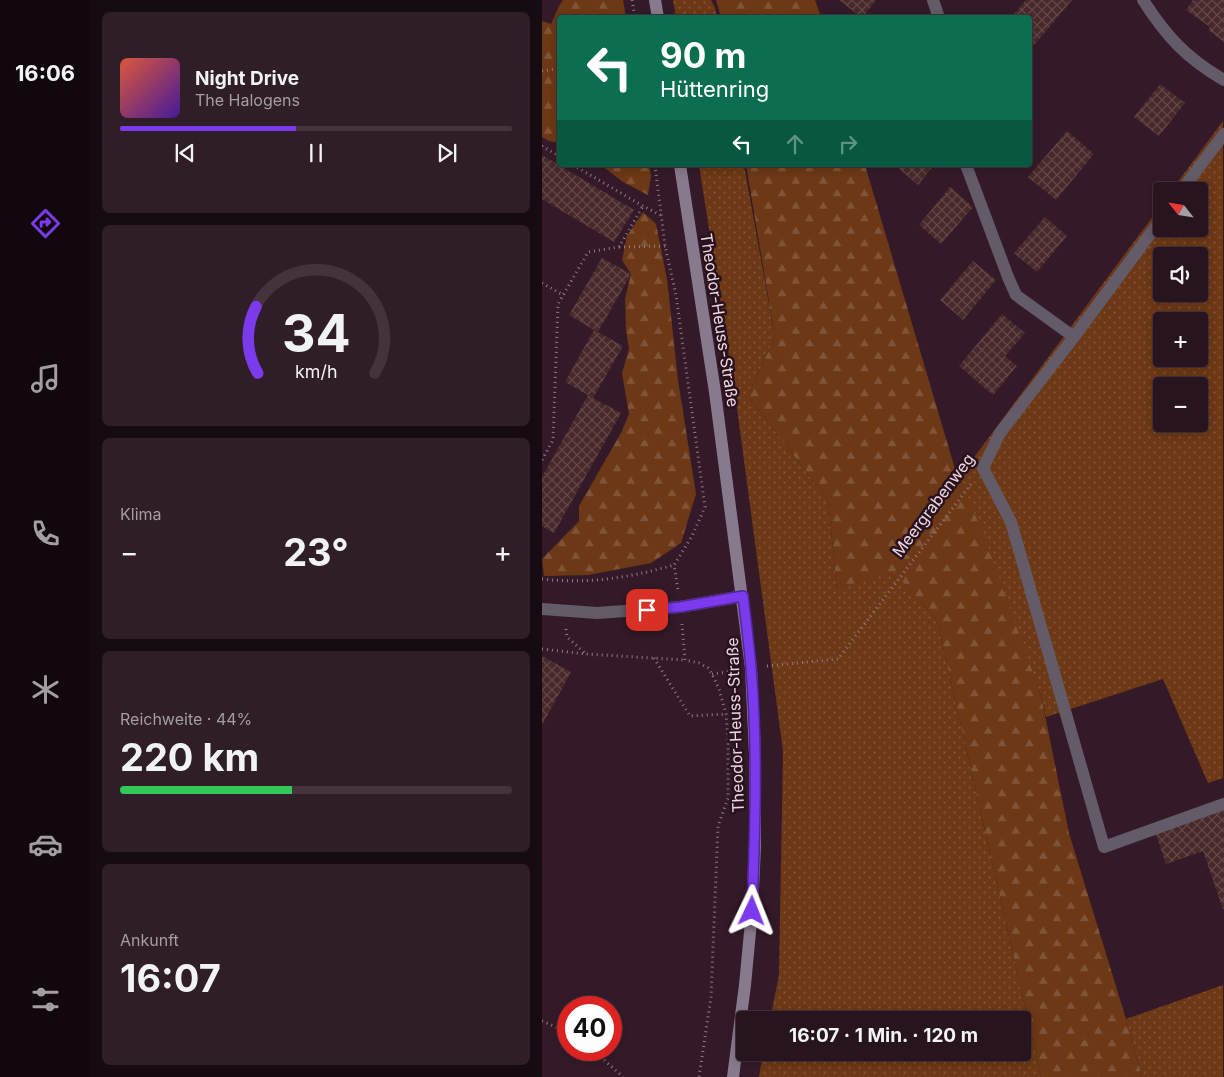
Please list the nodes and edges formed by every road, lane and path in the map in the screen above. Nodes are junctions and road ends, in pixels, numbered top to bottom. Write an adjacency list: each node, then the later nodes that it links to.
1 (632, 0): 5 (path)
2 (655, 0): 6 (street)
3 (933, 0): 7 (street)
4 (1143, 0): 10 (street)
5 (634, 15)
6 (658, 15)
7 (938, 15)
8 (557, 68): 9 (path)
9 (542, 71)
10 (1224, 80)
11 (1224, 134): 18 (street)
12 (542, 146): 13 (path)
13 (557, 155)
14 (576, 167): 19 (path)
15 (656, 167): 20 (path)
16 (680, 167): 30 (street, Theodor-Heuss-Straße)
17 (967, 167): 26 (street)
18 (1189, 182)
19 (642, 206): 20 (path); 23 (path)
20 (662, 216): 22 (path)
21 (1153, 230): 26 (street, Meergrabenweg)
22 (665, 246): 23 (path); 29 (path)
23 (619, 247): 25 (path)
24 (542, 283): 25 (path)
25 (563, 295): 27 (path)
26 (1074, 337): 28 (street, Meergrabenweg)
27 (542, 460)
28 (984, 468): 37 (path, Meergrabenweg); 39 (street)
29 (542, 579)
30 (743, 596): 32 (street); 37 (street, Theodor-Heuss-Straße)
31 (542, 609): 32 (street)
32 (563, 611): 34 (path)
33 (542, 648): 34 (path)
34 (586, 654): 35 (path)
35 (654, 658): 36 (path); 38 (path)
36 (685, 660)
37 (751, 668): 38 (path, Meergrabenweg); 45 (street, Theodor-Heuss-Straße)
38 (726, 714): 44 (path)
39 (1224, 804)
40 (542, 1021): 41 (path)
41 (557, 1027)
42 (605, 1061): 43 (path)
43 (623, 1077)
44 (699, 1077)
45 (732, 1077)

